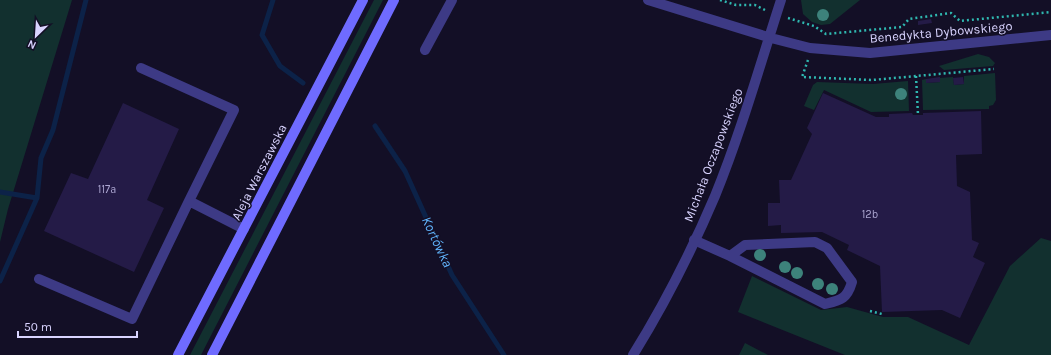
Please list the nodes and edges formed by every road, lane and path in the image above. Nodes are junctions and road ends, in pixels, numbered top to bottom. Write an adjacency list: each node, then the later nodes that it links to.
1 (363, 0): 18 (main road, Aleja Warszawska)
2 (394, 0): 25 (main road)
3 (452, 0): 11 (street)
4 (648, 0): 10 (street, Benedykta Dybowskiego)
5 (720, 0): 8 (path)
6 (782, 0): 8 (street, Michała Oczapowskiego)
7 (1051, 12): 8 (path)
8 (777, 16): 10 (street, Michała Oczapowskiego)
9 (1051, 35): 10 (street, Benedykta Dybowskiego)
10 (770, 38): 19 (street, Michała Oczapowskiego)
11 (425, 50)
12 (808, 60): 15 (path)
13 (141, 68): 17 (street)
14 (994, 69): 15 (path)
15 (916, 76): 16 (path)
16 (918, 115)
17 (189, 201): 18 (street); 21 (street)
18 (244, 229): 24 (main road, Aleja Warszawska)
19 (694, 240): 20 (street); 26 (street, Michała Oczapowskiego)
20 (730, 256): 20 (street)
21 (39, 279)
22 (870, 311): 23 (path)
23 (882, 314)
24 (178, 355)
25 (212, 355)
26 (633, 355)

